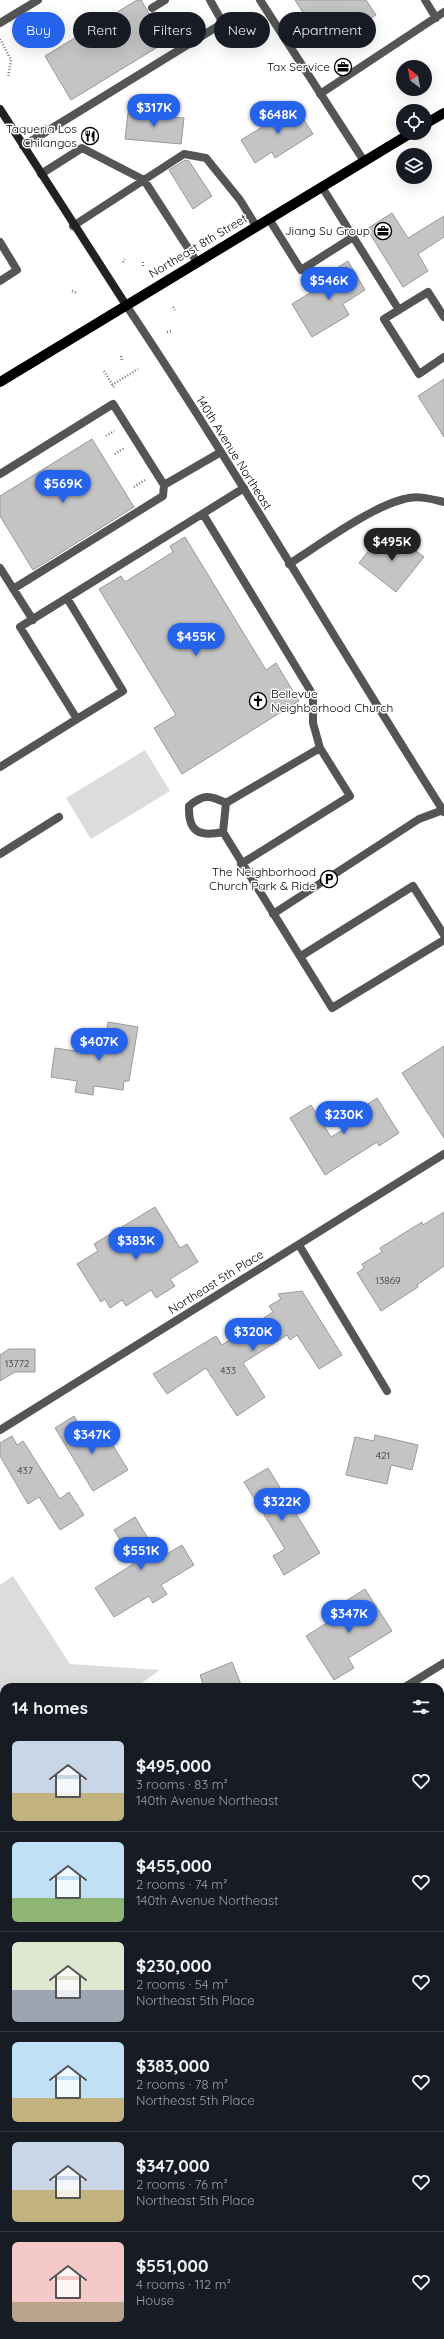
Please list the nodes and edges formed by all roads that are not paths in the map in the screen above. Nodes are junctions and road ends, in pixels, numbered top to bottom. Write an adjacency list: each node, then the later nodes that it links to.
1 (38, 0): 9 (street)
2 (165, 0): 6 (street)
3 (210, 0): 15 (street)
4 (260, 0): 10 (street)
5 (425, 0): 8 (street)
6 (152, 8)
7 (444, 12): 8 (street)
8 (436, 18): 10 (street)
9 (0, 23)
10 (320, 94): 16 (street)
11 (0, 110): 15 (main road, 140th Avenue Northeast)
12 (444, 113): 13 (main road)
13 (432, 120)
14 (399, 140): 16 (main road, Northeast 8th Street)
15 (23, 146): 17 (main road, 140th Avenue Northeast)
16 (364, 161): 19 (main road, Northeast 8th Street)
17 (41, 174): 18 (street); 21 (main road, 140th Avenue Northeast)
18 (144, 180): 21 (street); 22 (street); 25 (street)
19 (322, 187): 20 (main road, Northeast 8th Street); 23 (street)
20 (269, 219): 22 (main road, Northeast 8th Street); 23 (street)
21 (73, 226): 27 (main road, 140th Avenue Northeast)
22 (256, 226): 25 (main road, Northeast 8th Street)
23 (353, 237): 28 (street)
24 (0, 242): 26 (street)
25 (198, 262): 27 (main road, Northeast 8th Street)
26 (0, 281)
27 (126, 305): 31 (main road, Northeast 8th Street); 32 (street, 140th Avenue Northeast)
28 (399, 310): 29 (street); 30 (street)
29 (444, 317)
30 (444, 357)
31 (0, 382)
32 (221, 452): 34 (street); 35 (street, 140th Avenue Northeast)
33 (0, 474): 34 (street)
34 (164, 485): 40 (street)
35 (244, 488): 37 (street); 38 (street, 140th Avenue Northeast)
36 (444, 502): 38 (street)
37 (203, 514): 41 (street); 44 (street)
38 (289, 564): 47 (street, 140th Avenue Northeast)
39 (0, 568): 40 (street)
40 (13, 589): 42 (street)
41 (67, 598): 42 (street); 43 (street)
42 (33, 620): 43 (street)
43 (77, 719): 45 (street)
44 (320, 748): 46 (street); 51 (street)
45 (0, 767)
46 (226, 803): 49 (street); 49 (street)
47 (444, 810): 52 (street)
48 (59, 817): 50 (street)
49 (223, 832): 51 (street)
50 (0, 854)
51 (241, 864): 52 (street)
52 (273, 914): 55 (street)
53 (444, 936): 55 (street)
54 (444, 940): 55 (street)
55 (300, 956)
56 (444, 1154): 57 (street, Northeast 5th Place)
57 (299, 1245): 58 (street); 59 (street, Northeast 5th Place)
58 (387, 1391)
59 (0, 1430)
60 (444, 1664): 61 (street)
61 (412, 1683)

